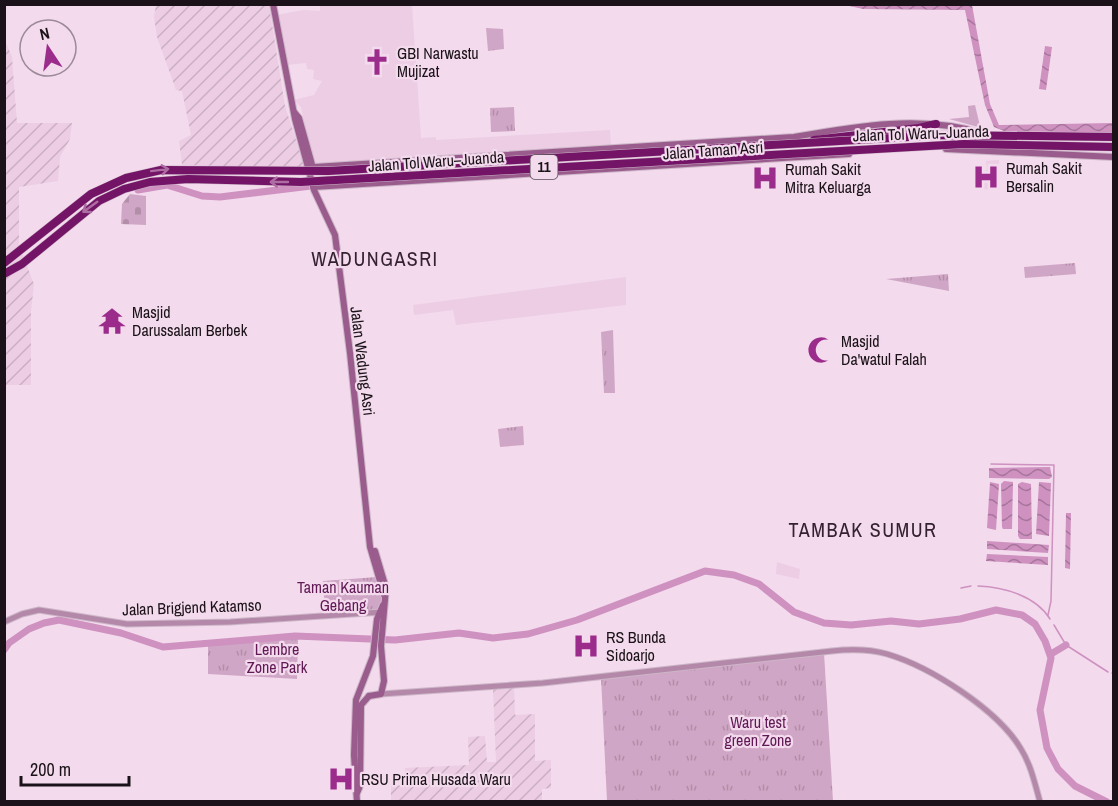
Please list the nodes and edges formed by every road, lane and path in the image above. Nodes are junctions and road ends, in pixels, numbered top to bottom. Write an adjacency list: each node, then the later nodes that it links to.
1 (273, 4): 2 (main road)
2 (294, 112): 15 (main road); 16 (main road, Jalan Wadung Asri)
3 (936, 124): 4 (main road); 7 (highway, bridge); 13 (main road)
4 (971, 130): 5 (main road); 9 (main road)
5 (988, 135): 6 (main road); 10 (main road)
6 (1113, 139): 7 (highway, Jalan Tol Waru–Juanda / 11, bridge)
7 (798, 142): 12 (highway, Jalan Tol Waru–Juanda / 11, bridge)
8 (1113, 147): 12 (highway, Jalan Tol Waru–Juanda / 11, bridge)
9 (971, 149): 10 (main road, Jalan Taman Asri); 18 (main road, Jalan Taman Asri)
10 (986, 150): 11 (main road, Jalan Taman Asri)
11 (1113, 157)
12 (552, 162): 20 (highway, Jalan Tol Waru–Juanda / 11, one-way to 12, bridge); 21 (highway, Jalan Tol Waru–Juanda / 11, one-way to 21, bridge)
13 (361, 165): 14 (main road); 18 (main road)
14 (351, 166): 15 (main road); 17 (main road)
15 (314, 167): 16 (main road)
16 (312, 177): 19 (main road, Jalan Wadung Asri)
17 (351, 185): 18 (main road, Jalan Taman Asri); 19 (main road, Jalan Taman Asri)
18 (363, 185)
19 (314, 187): 22 (main road, Jalan Wadung Asri)
20 (4, 263)
21 (4, 274)
22 (382, 610): 23 (street, Jalan Brigjend Katamso); 24 (main road, Jalan Wadung Asri)
23 (4, 622)
24 (377, 646): 25 (main road); 26 (main road)
25 (373, 656): 26 (main road); 27 (main road)
26 (381, 656): 28 (main road)
27 (360, 687): 29 (main road); 30 (main road)
28 (385, 692): 29 (main road); 32 (street)
29 (369, 696): 30 (main road)
30 (358, 790): 31 (main road)
31 (357, 801)
32 (1040, 801)

